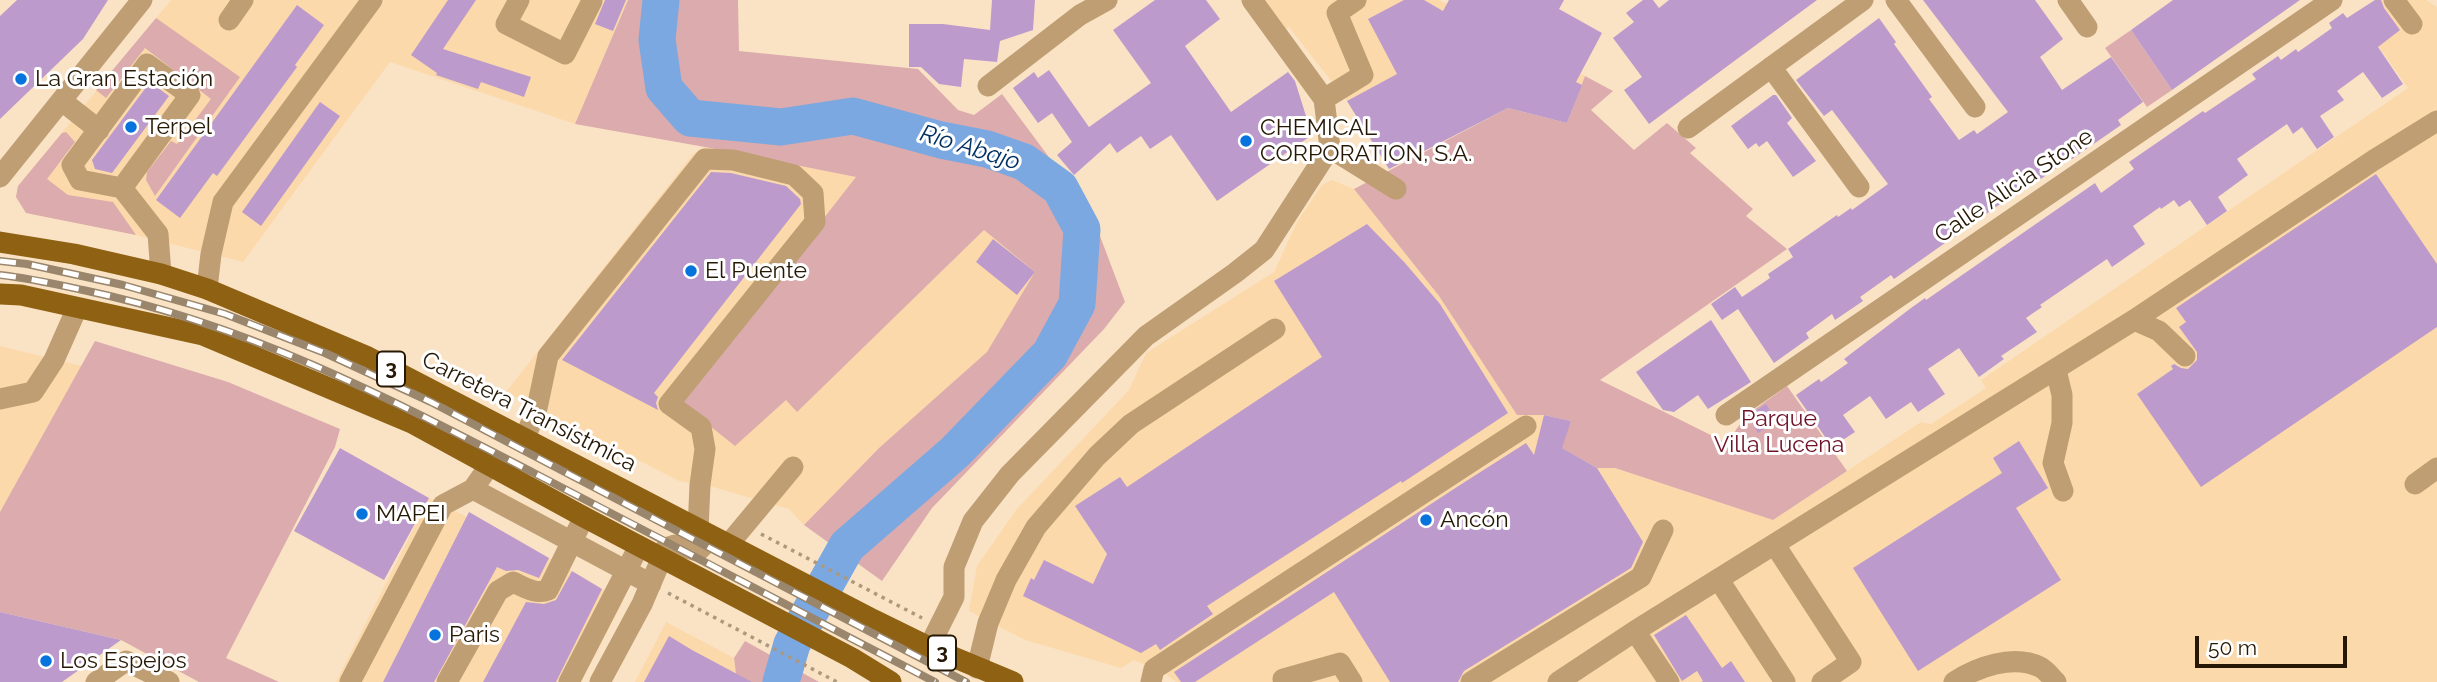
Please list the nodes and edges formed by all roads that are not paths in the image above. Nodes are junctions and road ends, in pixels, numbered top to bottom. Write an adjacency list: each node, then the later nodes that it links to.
1 (142, 0): 21 (street)
2 (243, 0): 15 (street)
3 (372, 0): 33 (street)
4 (519, 0): 13 (street)
5 (1107, 0): 14 (street)
6 (1252, 0): 20 (street)
7 (1356, 0): 20 (street)
8 (1863, 0): 18 (street)
9 (1896, 0): 22 (street)
10 (2067, 0): 17 (street)
11 (2332, 0): 41 (street, Calle Alicia Stone)
12 (2394, 0): 16 (street)
13 (592, 1)
14 (1079, 8): 19 (street)
15 (229, 20)
16 (2412, 24)
17 (2087, 27)
18 (1771, 67): 24 (street); 28 (street)
19 (988, 86)
20 (1324, 99): 26 (street)
21 (62, 101): 25 (street); 27 (street)
22 (1975, 107)
23 (2437, 121): 36 (street)
24 (1688, 128)
25 (99, 130): 29 (street); 29 (street)
26 (1330, 148): 30 (street); 61 (street)
27 (0, 177)
28 (1858, 187)
29 (122, 188): 32 (street)
30 (1396, 189)
31 (0, 242): 32 (main road, Carretera Transístmica / 3)
32 (161, 274): 33 (main road, Carretera Transístmica / 3)
33 (207, 289): 43 (main road, Carretera Transístmica / 3)
34 (0, 294): 35 (main road, 3)
35 (77, 308): 40 (street); 44 (main road, 3)
36 (2134, 320): 38 (street); 39 (street)
37 (1275, 329): 62 (street)
38 (2185, 356)
39 (2056, 370): 49 (street); 55 (street)
40 (0, 399)
41 (1726, 415)
42 (1526, 426): 72 (street)
43 (525, 438): 52 (main road, Carretera Transístmica / 3); 52 (street)
44 (489, 466): 48 (street); 50 (main road, 3)
45 (793, 467): 52 (street)
46 (2437, 468): 47 (street)
47 (2415, 484)
48 (473, 489): 53 (street); 66 (street)
49 (2063, 491)
50 (584, 517): 53 (street); 54 (main road, 3)
51 (1663, 530): 74 (street)
52 (712, 537): 56 (street); 61 (main road, Carretera Transístmica / 3)
53 (572, 542): 57 (street); 67 (street)
54 (639, 545): 56 (main road, 3); 57 (street)
55 (1775, 545): 58 (street); 78 (street)
56 (662, 557): 59 (street); 70 (main road, 3)
57 (626, 571): 59 (street); 68 (street)
58 (1718, 580): 60 (street); 77 (street)
59 (651, 584): 69 (street)
60 (1635, 631): 75 (street); 76 (street)
61 (929, 647): 62 (main road, Carretera Transístmica / 3)
62 (977, 668): 71 (main road, Carretera Transístmica / 3)
63 (1283, 679): 73 (street)
64 (96, 682): 65 (street)
65 (169, 682)
66 (350, 682)
67 (447, 682)
68 (569, 682)
69 (600, 682)
70 (891, 682)
71 (1013, 682)
72 (1151, 682)
73 (1352, 682)
74 (1471, 682)
75 (1558, 682)
76 (1670, 682)
77 (1785, 682)
78 (1822, 682)
79 (1954, 682): 80 (street)
80 (2056, 682)

